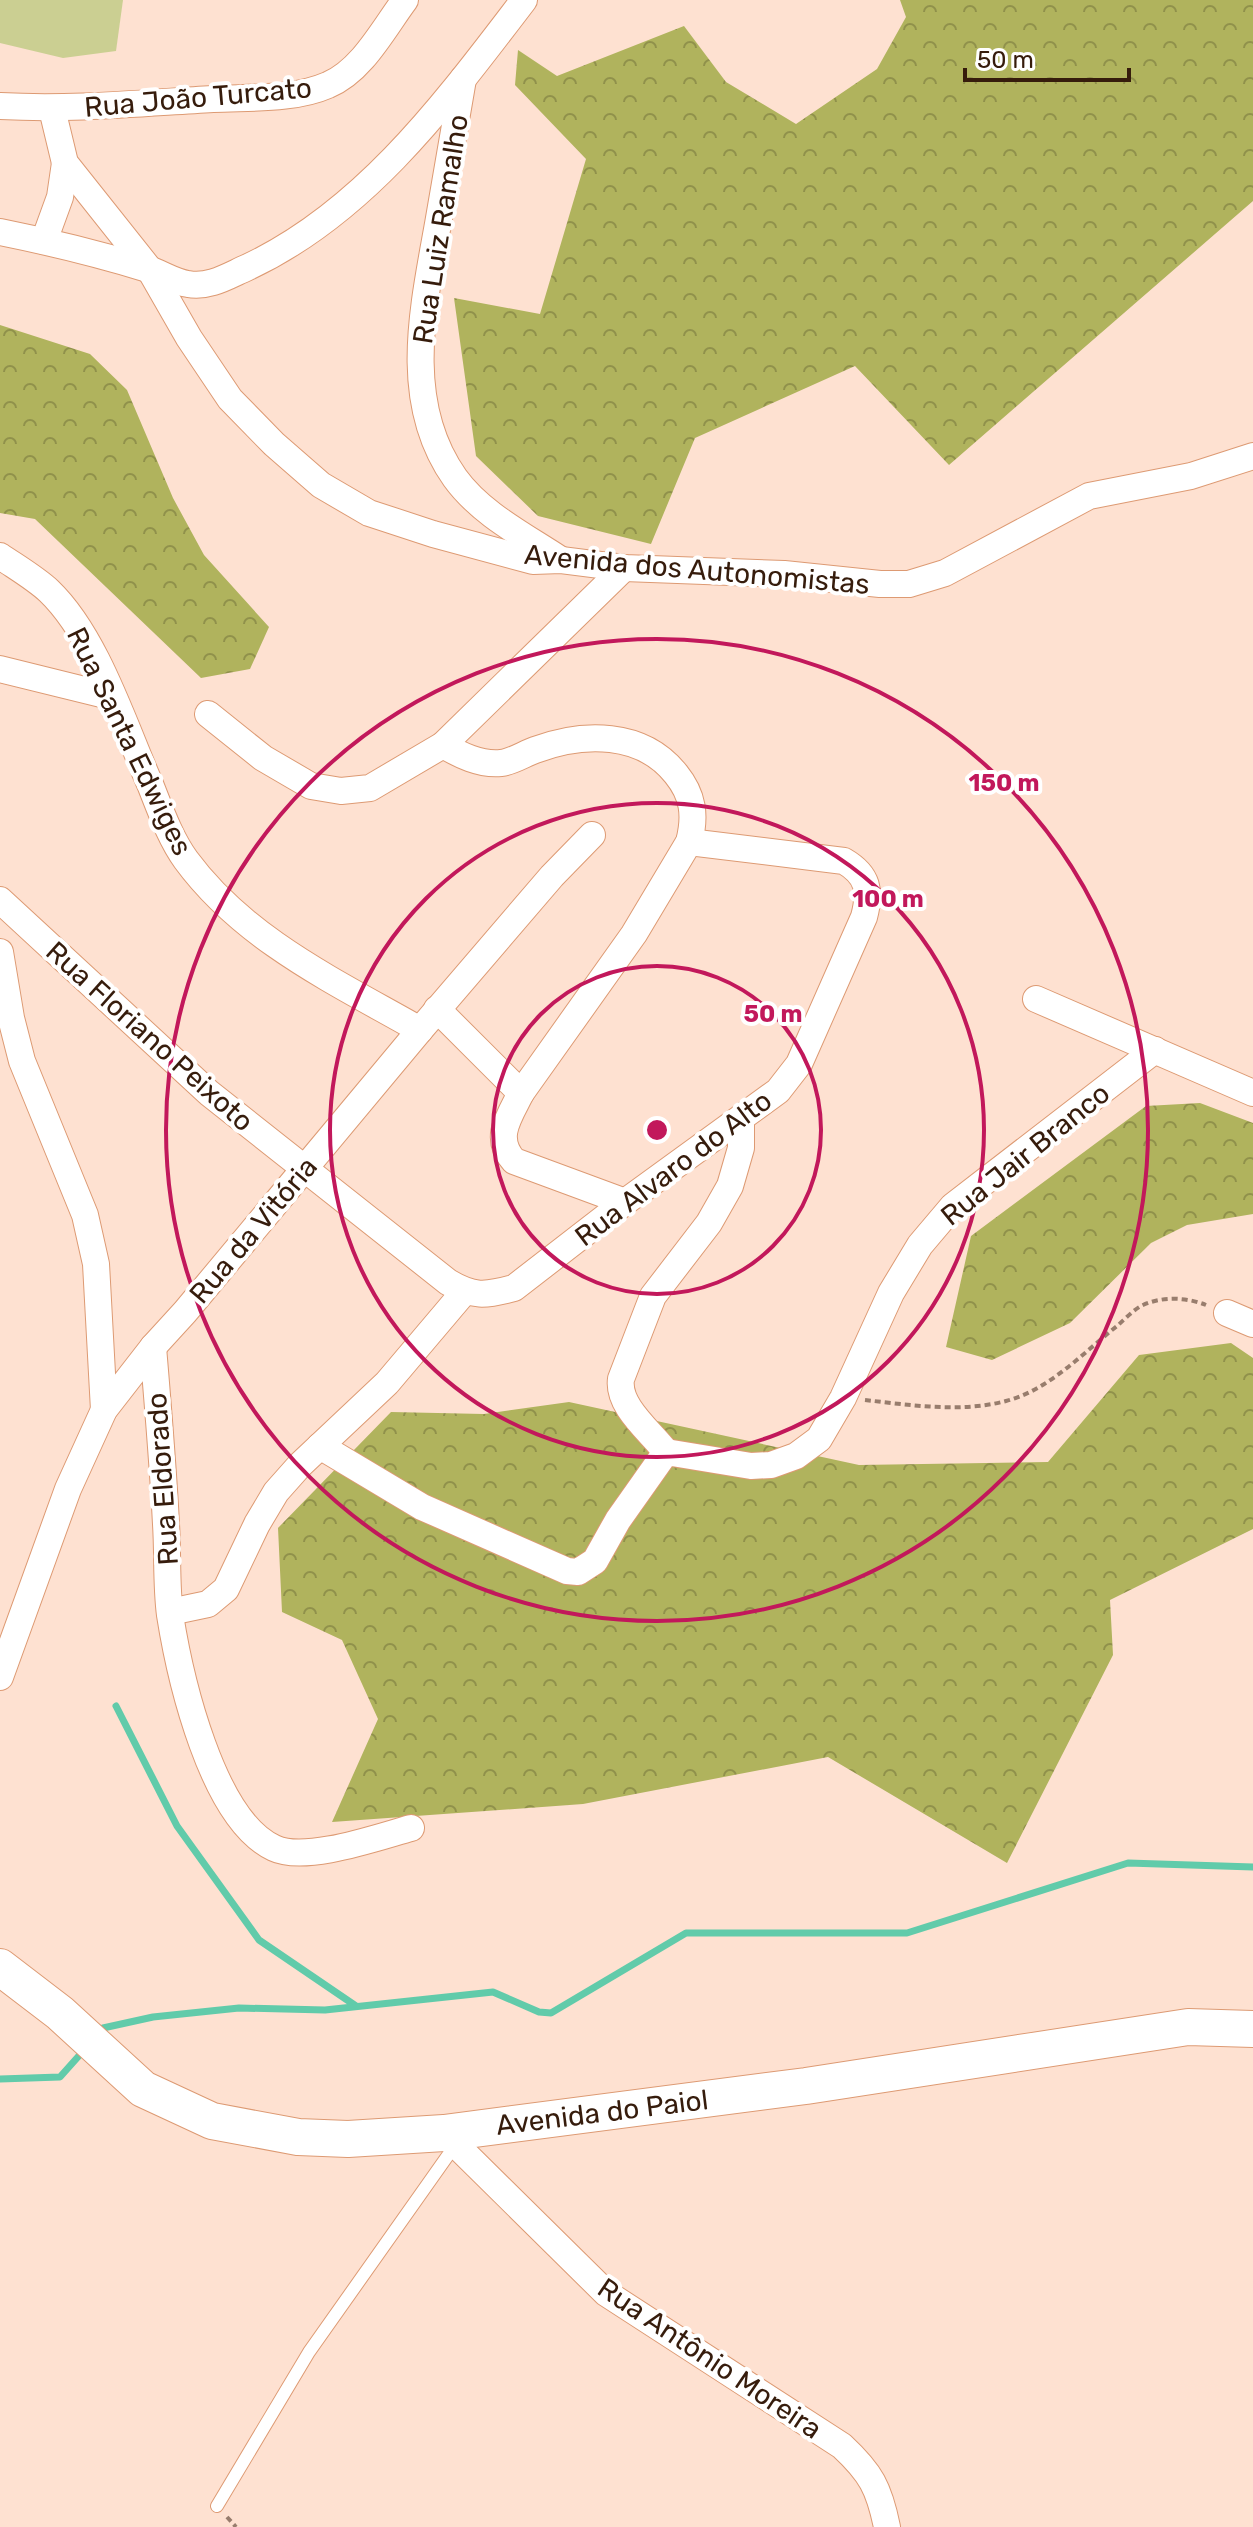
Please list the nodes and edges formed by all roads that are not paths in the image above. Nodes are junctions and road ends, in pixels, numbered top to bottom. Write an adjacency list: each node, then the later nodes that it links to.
1 (405, 0): 5 (street, Rua João Turcato)
2 (524, 0): 3 (street, Rua Luiz Ramalho)
3 (463, 79): 9 (street, Rua Luiz Ramalho); 12 (street, Rua Luiz Ramalho)
4 (0, 106): 5 (street, Rua João Turcato)
5 (52, 109): 6 (street)
6 (65, 163): 8 (street); 9 (street, Avenida dos Autonomistas)
7 (0, 232): 8 (street)
8 (44, 241): 9 (street)
9 (150, 270): 12 (street, Avenida dos Autonomistas)
10 (1253, 456): 13 (street, Avenida dos Autonomistas)
11 (0, 556): 15 (street, Rua Santa Edwiges)
12 (561, 560): 13 (street, Avenida dos Autonomistas)
13 (624, 568): 17 (street)
14 (0, 669): 15 (street)
15 (113, 697): 24 (street, Rua Santa Edwiges)
16 (208, 714): 17 (street)
17 (443, 745): 19 (street)
18 (592, 835): 23 (street, Rua da Vitória)
19 (689, 842): 26 (street); 28 (street, Rua Alvaro do Alto)
20 (0, 900): 29 (street, Rua Floriano Peixoto)
21 (0, 952): 35 (street)
22 (1036, 999): 25 (street)
23 (437, 1009): 24 (street, Rua da Vitória); 26 (street)
24 (420, 1030): 29 (street, Rua da Vitória)
25 (1155, 1050): 27 (street); 37 (street, Rua Jair Branco)
26 (521, 1093): 30 (street)
27 (1253, 1093)
28 (741, 1119): 30 (street, Rua Alvaro do Alto); 37 (street)
29 (303, 1169): 31 (street); 34 (street, Rua da Vitória)
30 (625, 1202): 31 (street, Rua Alvaro do Alto)
31 (464, 1292): 36 (street)
32 (1227, 1313): 33 (street)
33 (1253, 1324)
34 (153, 1347): 35 (street, Rua da Vitória); 38 (street, Rua Eldorado)
35 (104, 1410): 39 (street, Rua da Vitória)
36 (320, 1446): 37 (street); 38 (street)
37 (666, 1452)
38 (170, 1612): 40 (street, Rua Eldorado)
39 (0, 1677)
40 (411, 1828)
41 (0, 1967): 43 (street, Avenida do Paiol)
42 (1253, 2029): 43 (street, Avenida do Paiol)
43 (450, 2139): 44 (lane); 45 (street, Rua Antônio Moreira)
44 (217, 2506)
45 (887, 2527)

